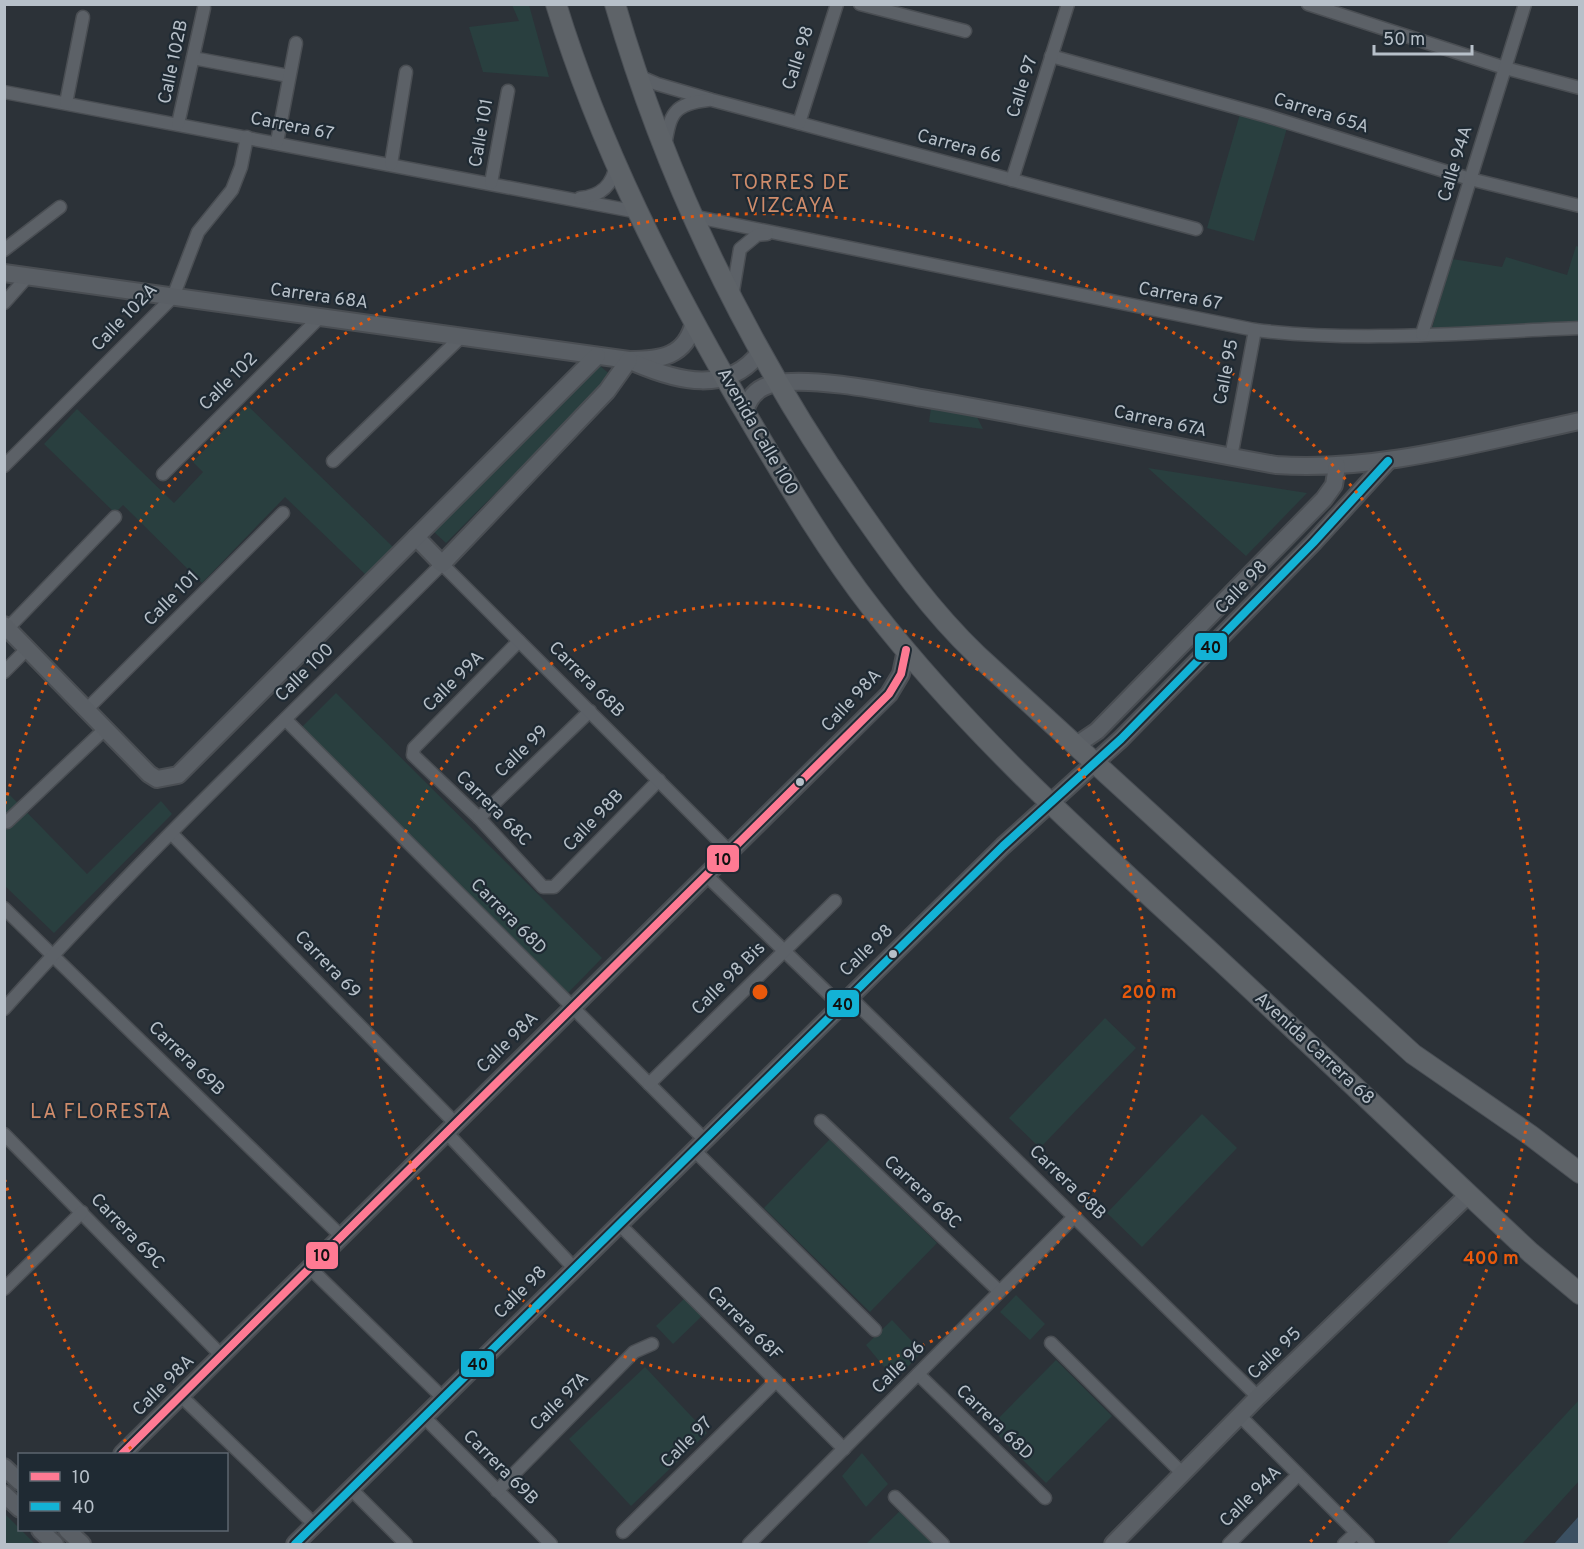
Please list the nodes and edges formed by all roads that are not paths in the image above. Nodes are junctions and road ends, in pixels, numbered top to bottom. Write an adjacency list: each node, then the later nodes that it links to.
1 (556, 4): 29 (main road, Avenida Calle 100)
2 (615, 4): 16 (main road)
3 (837, 4): 23 (street, Calle 98)
4 (860, 4): 10 (street)
5 (1068, 4): 12 (street, Calle 97)
6 (1308, 4): 14 (street)
7 (1525, 4): 14 (street, Calle 94A)
8 (204, 8): 13 (street, Calle 102B)
9 (83, 17): 22 (street)
10 (966, 32)
11 (296, 43): 17 (street)
12 (1051, 56): 30 (street, Carrera 65A); 31 (street, Calle 97)
13 (193, 58): 17 (street); 24 (street, Calle 102B)
14 (1505, 68): 18 (street); 30 (street, Calle 94A)
15 (406, 72): 28 (street)
16 (636, 74): 21 (street, Carrera 66); 27 (main road)
17 (289, 76): 26 (street)
18 (1580, 88)
19 (508, 91): 32 (street, Calle 101)
20 (4, 92): 22 (street, Carrera 67)
21 (712, 100): 23 (street, Carrera 66); 27 (street, Carrera 66)
22 (66, 103): 24 (street, Carrera 67)
23 (799, 123): 31 (street, Carrera 66)
24 (178, 124): 25 (street, Carrera 67)
25 (247, 137): 26 (street, Carrera 67); 43 (street, Calle 102A)
26 (277, 142): 28 (street, Carrera 67)
27 (664, 152): 37 (main road)
28 (391, 164): 32 (street, Carrera 67)
29 (616, 164): 33 (street, Carrera 67); 36 (main road, Avenida Calle 100)
30 (1470, 179): 34 (street, Carrera 65A); 50 (street, Calle 94A)
31 (1012, 180): 38 (street, Carrera 66)
32 (491, 183): 33 (street, Carrera 67)
33 (573, 198): 36 (street, Carrera 67)
34 (1580, 206)
35 (60, 207): 40 (street)
36 (638, 212): 47 (main road, Avenida Calle 100)
37 (692, 216): 39 (street, Carrera 67); 44 (main road)
38 (1196, 229)
39 (781, 234): 44 (street, Carrera 67); 49 (street, Carrera 67)
40 (4, 250)
41 (4, 273): 42 (street, Carrera 68A)
42 (28, 276): 43 (street, Carrera 68A); 45 (street)
43 (173, 297): 46 (street, Carrera 68A); 62 (street, Calle 102A)
44 (732, 299): 52 (main road)
45 (4, 303)
46 (320, 317): 51 (street, Carrera 68A); 64 (street, Calle 102)
47 (694, 322): 54 (street, Carrera 68A); 55 (main road, Avenida Calle 100)
48 (1580, 328): 50 (street, Carrera 67)
49 (1255, 330): 50 (street, Carrera 67); 59 (street, Calle 95)
50 (1422, 334)
51 (461, 337): 53 (street, Carrera 68A); 60 (street)
52 (760, 352): 55 (street); 56 (main road)
53 (597, 356): 54 (street, Carrera 68A); 67 (street, Calle 100)
54 (628, 360): 55 (street, Carrera 68A); 68 (street, Calle 100)
55 (726, 379): 57 (main road, Avenida Calle 100)
56 (778, 383): 57 (street); 59 (street, Carrera 67A); 78 (main road)
57 (745, 411): 72 (main road, Avenida Calle 100)
58 (1580, 421): 61 (street, Carrera 67A)
59 (1231, 457): 63 (street, Carrera 67A)
60 (333, 460)
61 (1388, 461): 63 (street, Carrera 67A); 80 (street, Calle 98)
62 (4, 466)
63 (1337, 466): 78 (street, Calle 98)
64 (163, 474)
65 (283, 513): 74 (street, Calle 101)
66 (115, 517): 69 (street)
67 (416, 537): 68 (street, Carrera 68B); 77 (street, Calle 100)
68 (442, 564): 70 (street, Carrera 68B); 76 (street, Calle 100)
69 (6, 627): 71 (street)
70 (519, 641): 75 (street, Carrera 68B); 79 (street, Calle 99A)
71 (27, 649): 73 (street); 74 (street)
72 (906, 650): 82 (main road, Avenida Calle 100); 86 (street, Calle 98A)
73 (4, 672)
74 (87, 709): 77 (street)
75 (590, 711): 81 (street, Carrera 68B); 83 (street, Calle 99)
76 (286, 720): 85 (street, Calle 100); 94 (street, Carrera 68D)
77 (106, 728): 84 (street)
78 (1075, 746): 80 (main road)
79 (414, 748): 83 (street, Carrera 68C)
80 (1094, 763): 82 (street, Calle 98); 101 (main road)
81 (659, 780): 86 (street, Carrera 68B); 88 (street, Calle 98B)
82 (1049, 803): 93 (street, Calle 98); 102 (main road, Avenida Carrera 68)
83 (479, 818): 88 (street, Carrera 68C)
84 (7, 822)
85 (171, 833): 92 (street, Calle 100); 98 (street, Carrera 69)
86 (729, 850): 87 (street, Calle 98A)
87 (705, 874): 91 (street, Carrera 68B); 94 (street, Calle 98A)
88 (554, 887)
89 (835, 901): 91 (street, Calle 98 Bis)
90 (4, 908): 92 (street, Carrera 69B)
91 (784, 951): 93 (street, Carrera 68B); 96 (street, Calle 98 Bis)
92 (54, 954): 95 (street, Calle 100); 106 (street, Carrera 69B)
93 (845, 1001): 100 (street, Calle 98); 104 (street, Carrera 68B)
94 (572, 1006): 96 (street, Carrera 68D); 98 (street, Calle 98A)
95 (4, 1009)
96 (649, 1084): 100 (street, Carrera 68D)
97 (821, 1121): 110 (street, Carrera 68C)
98 (450, 1128): 106 (street, Calle 98A); 108 (street, Carrera 69)
99 (4, 1134): 103 (street, Carrera 69C)
100 (699, 1145): 105 (street, Calle 98); 112 (street, Carrera 68D)
101 (1580, 1173)
102 (1468, 1195): 111 (main road, Avenida Carrera 68); 119 (street, Calle 95)
103 (82, 1212): 109 (street); 115 (street, Carrera 69C)
104 (1074, 1217): 110 (street, Calle 96); 119 (street, Carrera 68B)
105 (619, 1224): 108 (street, Calle 98); 117 (street, Carrera 68F)
106 (341, 1236): 107 (street, Calle 98A)
107 (310, 1268): 115 (street, Calle 98A); 120 (street)
108 (574, 1268): 120 (street, Calle 98)
109 (4, 1288)
110 (999, 1291): 116 (street, Calle 96)
111 (1580, 1294)
112 (875, 1330)
113 (1051, 1343): 126 (street)
114 (652, 1344): 130 (street, Calle 97A)
115 (222, 1356): 118 (street, Calle 98A)
116 (918, 1374): 123 (street, Calle 96); 133 (street, Carrera 68D)
117 (776, 1381): 123 (street, Carrera 68F); 138 (street, Calle 97)
118 (181, 1396): 124 (street, Calle 98A); 135 (street)
119 (1258, 1397): 121 (street, Calle 95)
120 (443, 1398): 122 (street, Calle 98)
121 (1240, 1416): 126 (street, Calle 95); 127 (street)
122 (424, 1417): 129 (street, Calle 98); 130 (street, Carrera 69B)
123 (844, 1449): 140 (street, Calle 96)
124 (124, 1453)
125 (4, 1467): 128 (street)
126 (1182, 1473): 147 (street, Calle 95)
127 (1298, 1475): 139 (street); 148 (street, Calle 94A)
128 (18, 1480)
129 (351, 1489): 135 (street, Calle 98); 144 (street)
130 (497, 1491): 145 (street, Carrera 69B)
131 (4, 1494): 134 (street)
132 (895, 1497): 146 (street)
133 (1045, 1498)
134 (18, 1507)
135 (315, 1525): 143 (street, Calle 98)
136 (41, 1531): 141 (street)
137 (68, 1531): 142 (street)
138 (622, 1532)
139 (1356, 1533): 149 (street); 150 (street)
140 (752, 1544)
141 (55, 1545)
142 (82, 1545)
143 (295, 1545)
144 (406, 1545)
145 (551, 1545)
146 (943, 1545)
147 (1113, 1545)
148 (1229, 1545)
149 (1344, 1545)
150 (1368, 1545)

